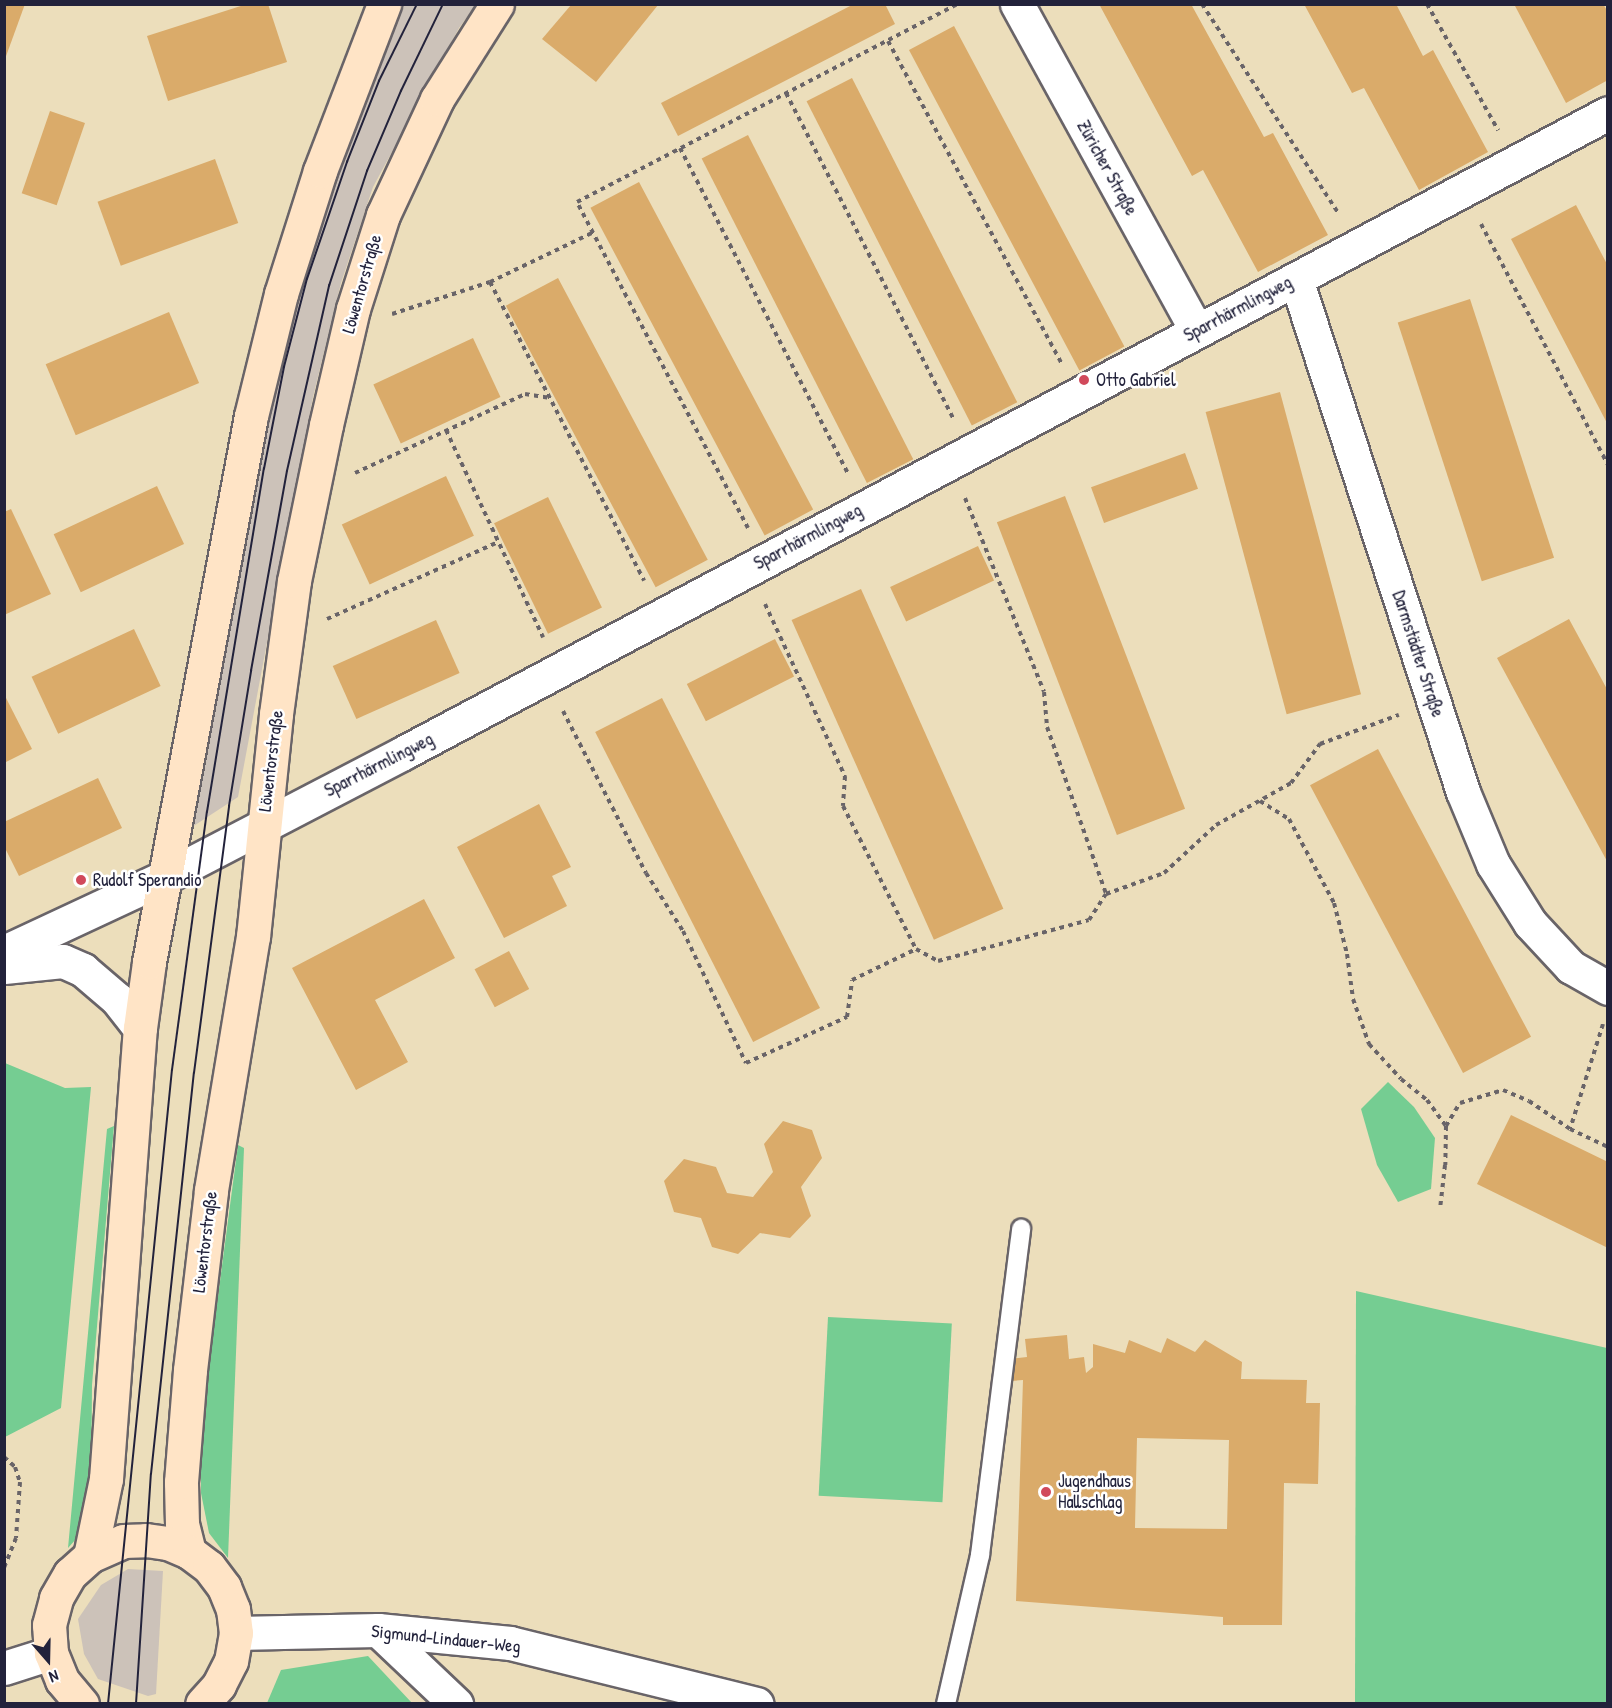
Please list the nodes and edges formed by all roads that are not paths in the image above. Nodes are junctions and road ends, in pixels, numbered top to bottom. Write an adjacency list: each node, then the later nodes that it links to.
1 (384, 4): 8 (main road)
2 (497, 4): 7 (main road, Löwentorstraße)
3 (1017, 4): 6 (street, Züricher Straße)
4 (1608, 113): 5 (street, Sparrhärmlingweg)
5 (1296, 279): 6 (street, Sparrhärmlingweg); 11 (street, Darmstädter Straße)
6 (1197, 331): 7 (street, Sparrhärmlingweg)
7 (263, 824): 8 (street, Sparrhärmlingweg); 14 (main road, Löwentorstraße)
8 (165, 877): 9 (street, Sparrhärmlingweg); 12 (main road)
9 (4, 952)
10 (4, 967): 12 (street)
11 (1606, 1004)
12 (140, 1028): 15 (main road)
13 (1021, 1229): 24 (lane)
14 (189, 1552): 15 (main road); 17 (main road)
15 (90, 1556): 18 (main road)
16 (378, 1630): 17 (street, Sigmund-Lindauer-Weg); 22 (street); 23 (street, Sigmund-Lindauer-Weg)
17 (236, 1633): 21 (main road)
18 (51, 1653): 19 (street); 20 (main road)
19 (4, 1668)
20 (82, 1704)
21 (202, 1704)
22 (456, 1704)
23 (757, 1704)
24 (946, 1704)

